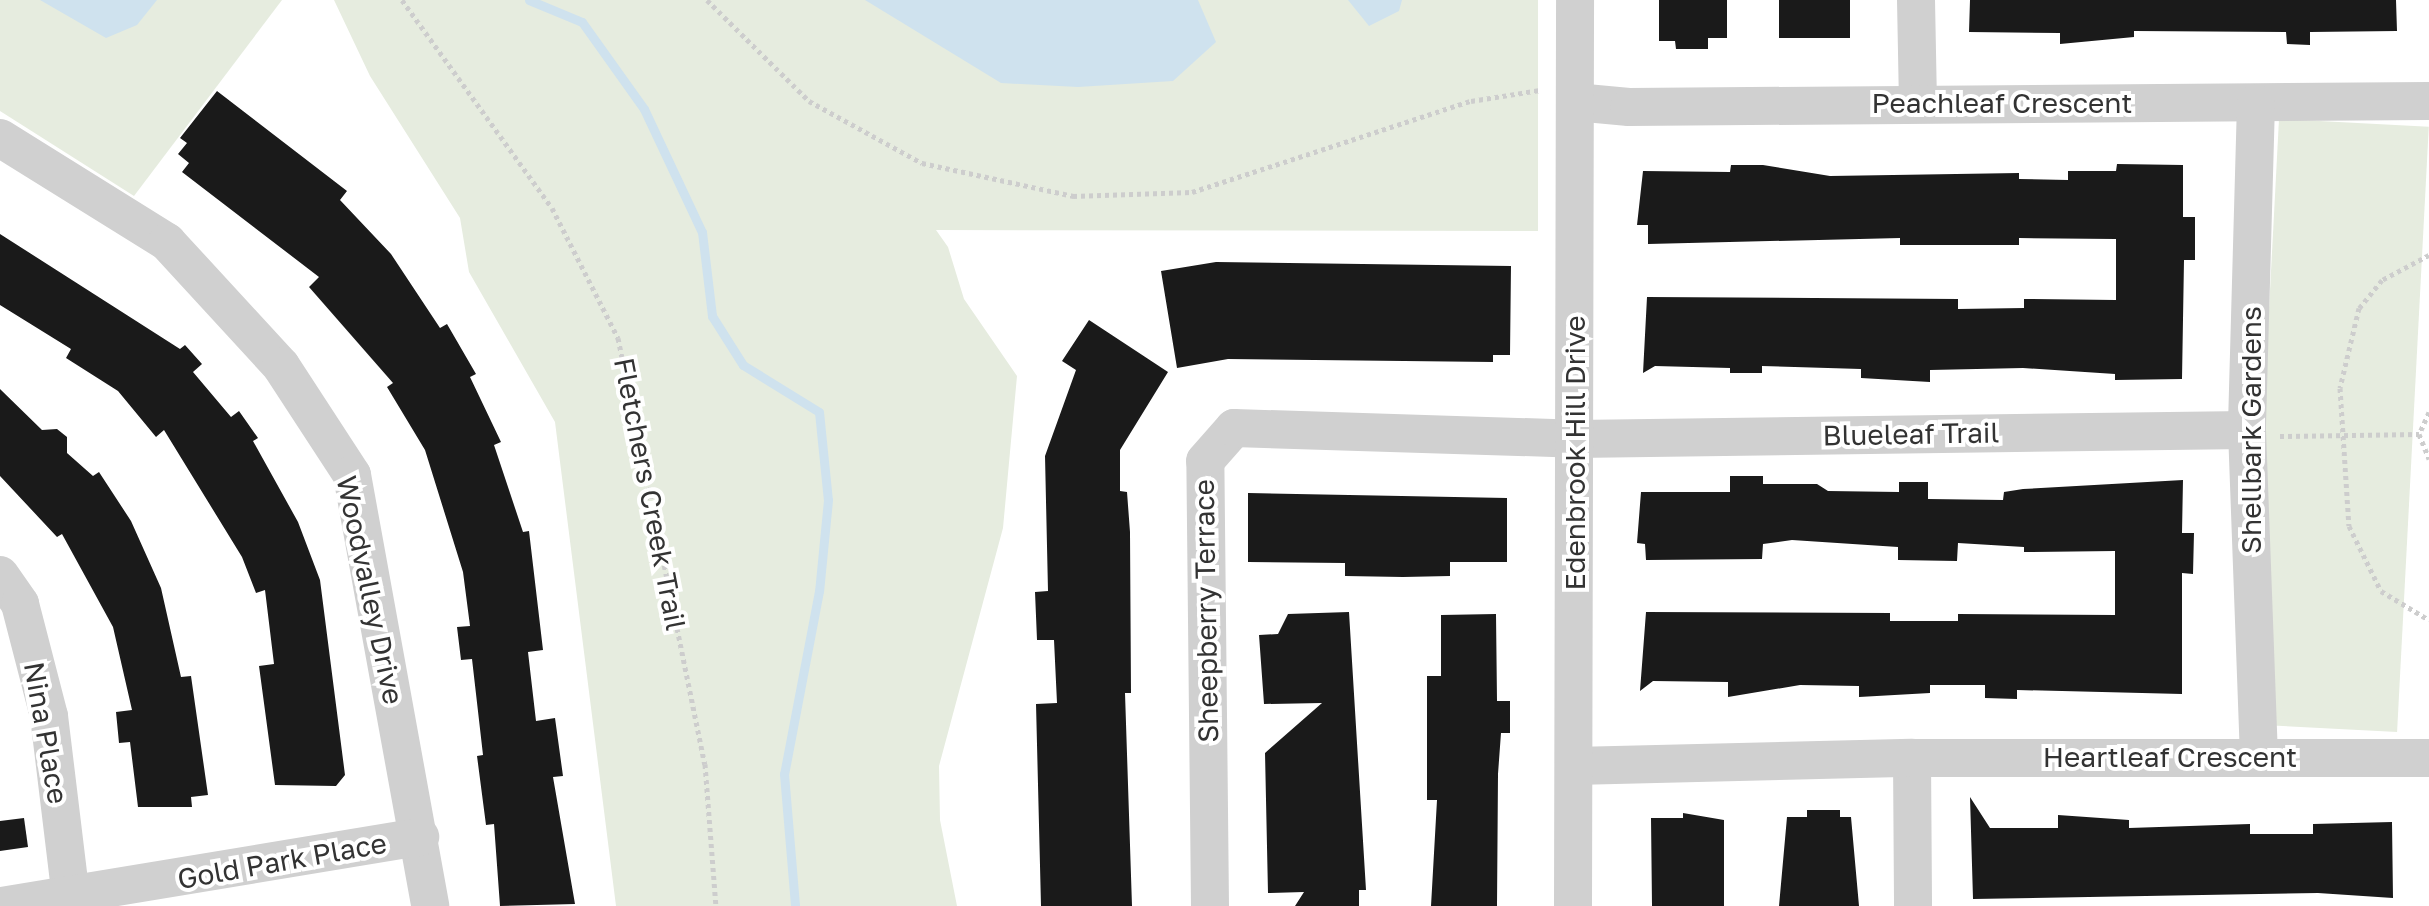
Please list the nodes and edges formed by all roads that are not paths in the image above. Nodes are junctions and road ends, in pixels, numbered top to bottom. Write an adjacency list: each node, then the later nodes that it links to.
1 (1575, 0): 4 (street, Edenbrook Hill Drive)
2 (1916, 0): 5 (street)
3 (2429, 101): 6 (street, Peachleaf Crescent)
4 (1575, 102): 5 (street, Peachleaf Crescent); 9 (street, Edenbrook Hill Drive)
5 (1918, 102): 6 (street, Peachleaf Crescent)
6 (2256, 103): 8 (street, Shellbark Gardens)
7 (0, 138): 15 (street, Woodvalley Drive)
8 (2247, 430): 9 (street, Blueleaf Trail); 11 (street, Shellbark Gardens)
9 (1575, 439): 14 (street, Edenbrook Hill Drive); 19 (street, Sheepberry Terrace)
10 (0, 575): 16 (street, Nina Place)
11 (2259, 756): 12 (street, Heartleaf Crescent); 13 (street, Heartleaf Crescent)
12 (1912, 758): 14 (street, Heartleaf Crescent); 21 (street)
13 (2429, 758)
14 (1574, 766): 20 (street, Edenbrook Hill Drive)
15 (420, 837): 16 (street, Gold Park Place); 18 (street, Woodvalley Drive)
16 (71, 898): 17 (street, Gold Park Place)
17 (2, 906)
18 (430, 906)
19 (1210, 906)
20 (1573, 906)
21 (1913, 906)

